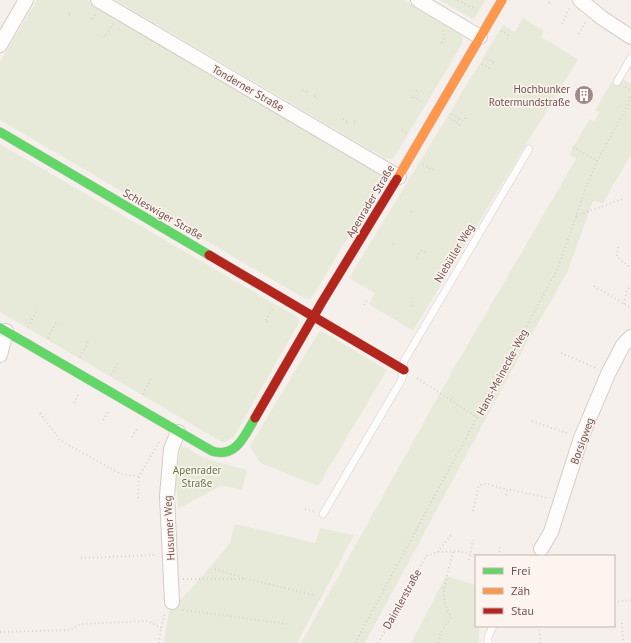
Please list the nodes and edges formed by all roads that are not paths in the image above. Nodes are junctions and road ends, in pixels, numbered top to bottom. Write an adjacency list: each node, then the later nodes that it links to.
1 (26, 0): 8 (street)
2 (98, 0): 13 (street, Tonderner Straße)
3 (418, 0): 6 (street)
4 (502, 0): 6 (street, Apenrader Straße)
5 (576, 3): 7 (street)
6 (480, 37): 13 (street, Apenrader Straße)
7 (631, 37)
8 (0, 45)
9 (631, 58): 10 (lane)
10 (617, 82)
11 (0, 132): 14 (street, Schleswiger Straße)
12 (529, 149): 18 (lane, Niebüller Weg)
13 (399, 177): 14 (street, Apenrader Straße)
14 (314, 317): 18 (street); 19 (street, Apenrader Straße)
15 (3, 330): 17 (street); 19 (street, Apenrader Straße)
16 (631, 337): 21 (street, Borsigweg)
17 (0, 355)
18 (404, 370): 20 (lane, Niebüller Weg)
19 (178, 432): 22 (street, Husumer Weg)
20 (323, 514)
21 (541, 549)
22 (177, 606)
23 (493, 627): 24 (lane)
24 (488, 643)

